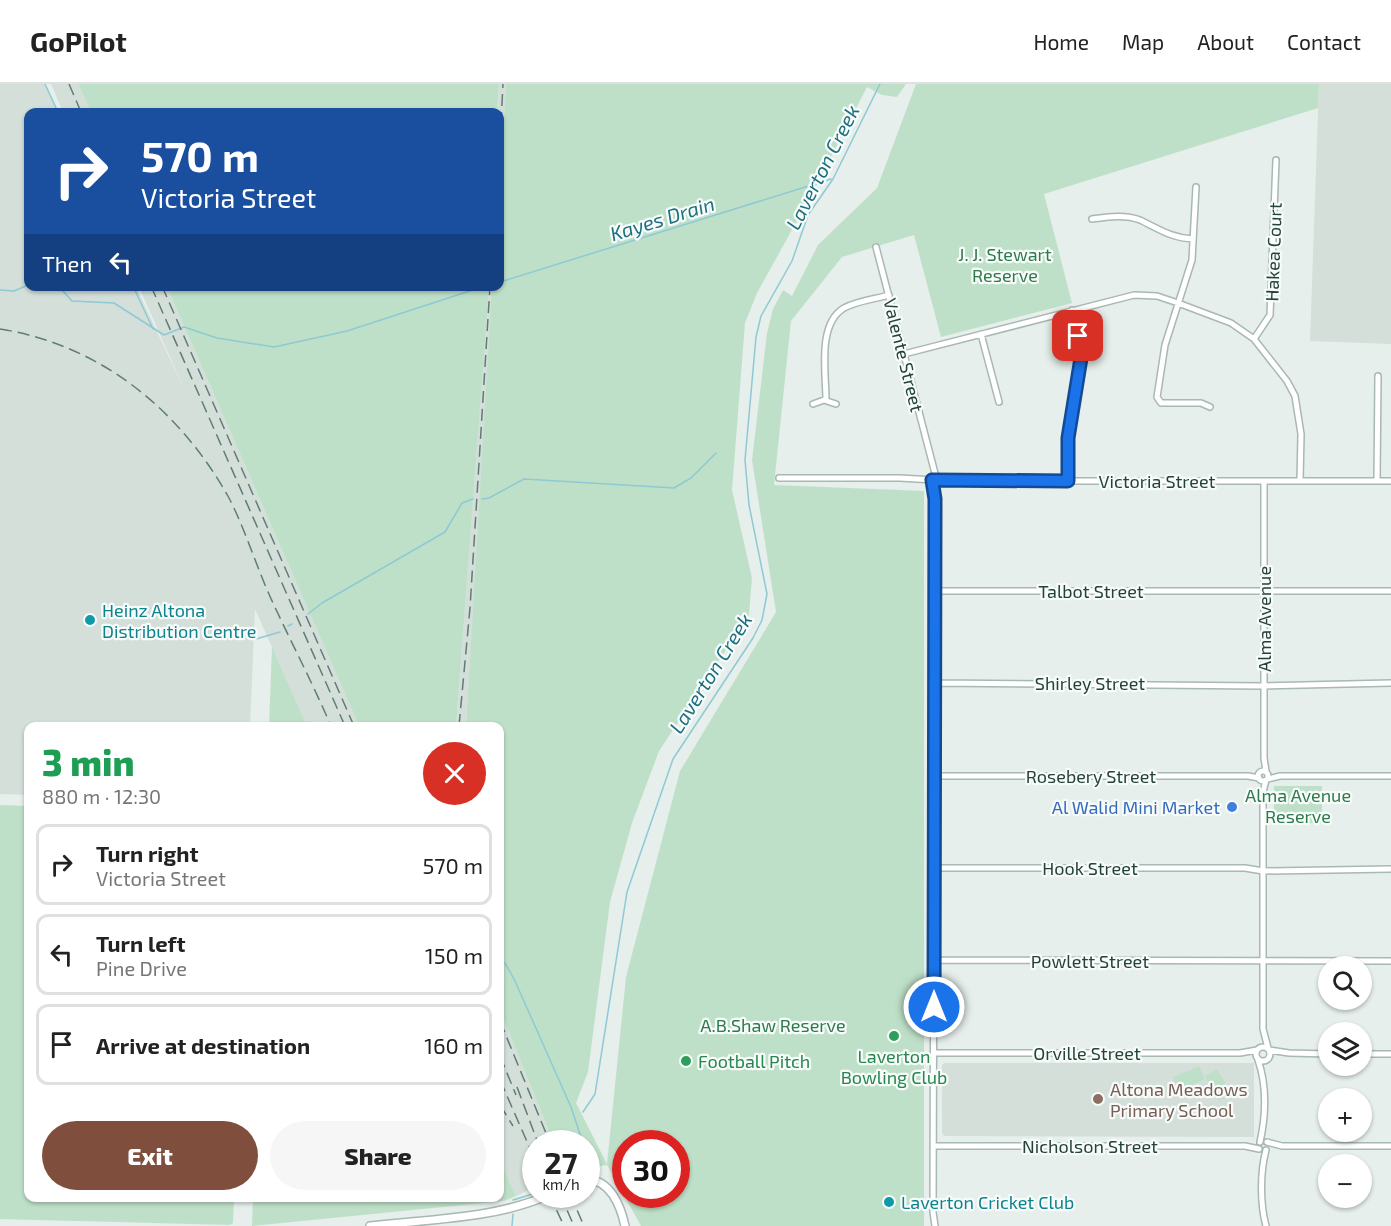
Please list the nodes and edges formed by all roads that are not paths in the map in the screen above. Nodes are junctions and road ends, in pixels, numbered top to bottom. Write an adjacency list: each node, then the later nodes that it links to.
1 (1276, 160): 10 (street, Hakea Court)
2 (1196, 187): 4 (street)
3 (1092, 219): 4 (street)
4 (1193, 239): 7 (street)
5 (876, 246): 6 (street, Valente Street)
6 (889, 295): 11 (street, Valente Street); 13 (street)
7 (1178, 303): 8 (street); 10 (street); 17 (street)
8 (1072, 310): 9 (street); 20 (street)
9 (981, 334): 11 (street); 14 (street)
10 (1254, 339): 22 (street)
11 (904, 354): 19 (street, Valente Street)
12 (1378, 376): 23 (street)
13 (826, 400): 15 (street); 16 (street)
14 (999, 402)
15 (813, 404)
16 (836, 404)
17 (1210, 407)
18 (779, 478): 19 (street, Victoria Street)
19 (935, 481): 20 (street, Victoria Street); 25 (street)
20 (1068, 481): 21 (street, Victoria Street)
21 (1264, 481): 22 (street, Victoria Street); 26 (street, Alma Avenue)
22 (1300, 481): 23 (street, Victoria Street)
23 (1377, 481): 24 (street, Victoria Street)
24 (1391, 481)
25 (935, 591): 26 (street, Talbot Street); 28 (street)
26 (1264, 591): 27 (street, Talbot Street); 29 (street, Alma Avenue)
27 (1391, 591)
28 (935, 683): 29 (street, Shirley Street); 31 (street)
29 (1263, 683): 30 (street, Shirley Street); 32 (street, Alma Avenue)
30 (1391, 684)
31 (935, 776): 32 (street, Rosebery Street); 34 (street)
32 (1263, 776): 33 (street, Rosebery Street); 35 (street, Alma Avenue)
33 (1391, 776)
34 (935, 868): 35 (street, Hook Street); 37 (street)
35 (1263, 868): 36 (street, Hook Street); 38 (street, Alma Avenue)
36 (1391, 868)
37 (935, 960): 38 (street, Powlett Street); 43 (street)
38 (1263, 961): 39 (street, Powlett Street); 40 (street, Alma Avenue)
39 (1391, 961)
40 (1263, 1029): 41 (street, Alma Avenue); 42 (street, Alma Avenue)
41 (1257, 1049): 42 (street, Orville Street); 44 (street, Orville Street); 49 (street, Alma Avenue)
42 (1268, 1049): 45 (street); 50 (street, Alma Avenue)
43 (934, 1053): 44 (street, Orville Street); 52 (street)
44 (1240, 1053): 49 (street, Orville Street)
45 (1289, 1053): 46 (street); 50 (street)
46 (1318, 1054)
47 (1372, 1054): 48 (street)
48 (1391, 1054)
49 (1257, 1059): 50 (street, Orville Street); 51 (street)
50 (1268, 1059): 51 (street)
51 (1263, 1080): 53 (street)
52 (935, 1146): 53 (street, Nicholson Street); 57 (street)
53 (1263, 1146): 54 (street, Nicholson Street); 58 (street)
54 (1391, 1146)
55 (600, 1184): 59 (street)
56 (522, 1206): 60 (street)
57 (933, 1212): 62 (street); 63 (street)
58 (1263, 1217): 64 (street); 65 (street)
59 (624, 1222): 61 (street)
60 (370, 1226)
61 (629, 1226)
62 (929, 1226)
63 (935, 1226)
64 (1260, 1226)
65 (1266, 1226)

